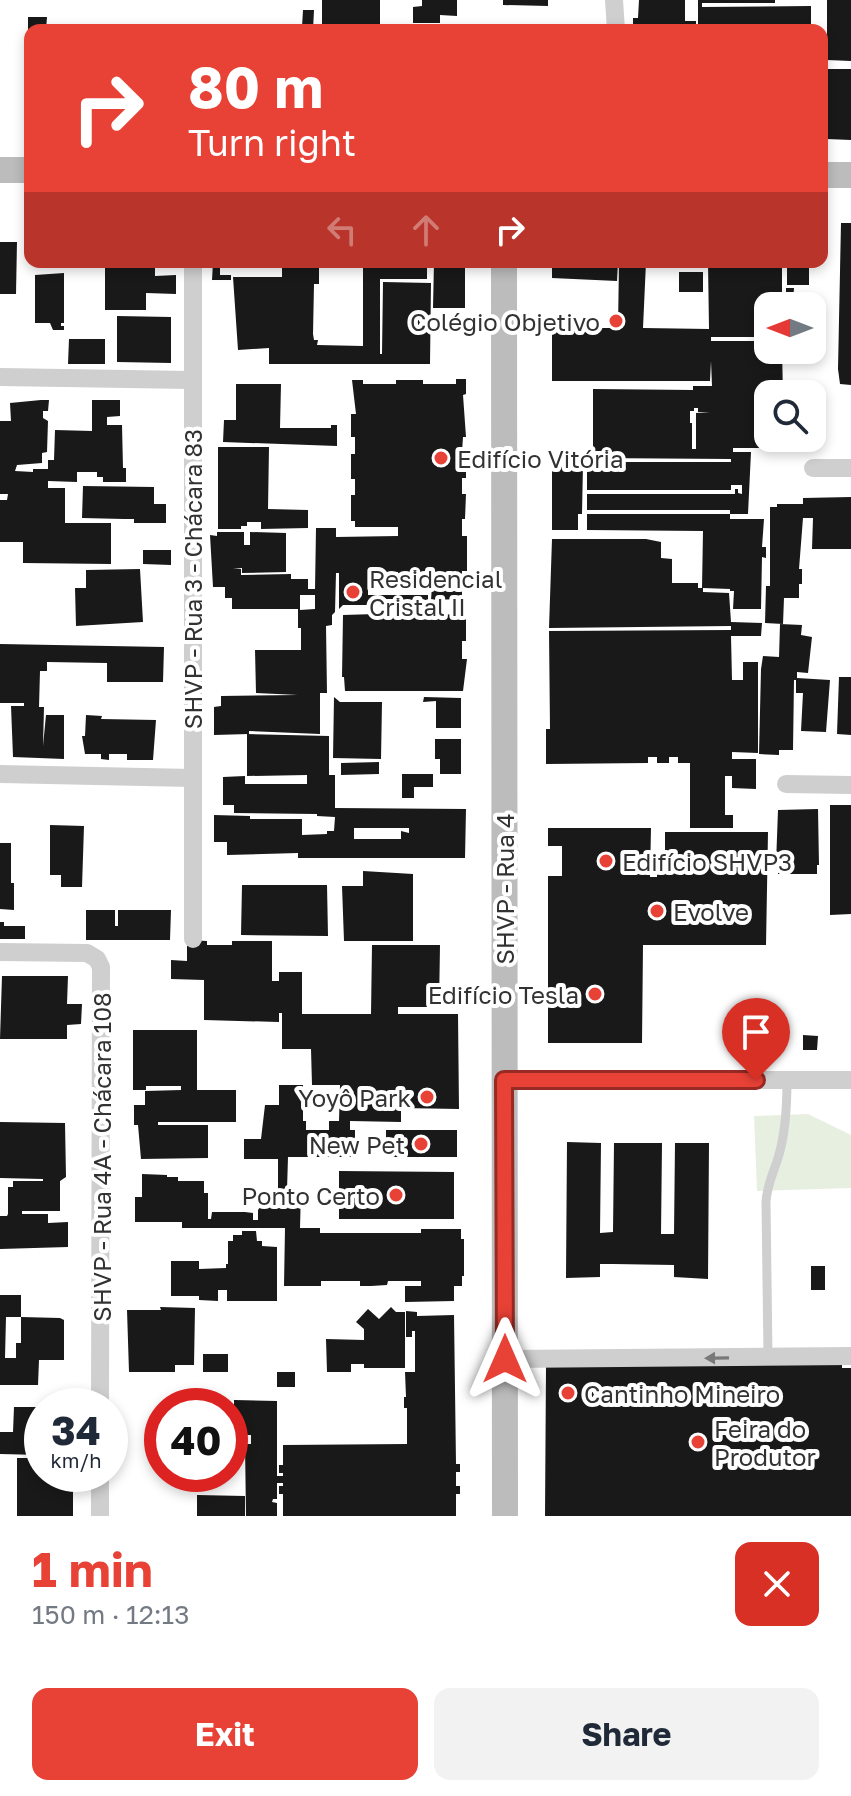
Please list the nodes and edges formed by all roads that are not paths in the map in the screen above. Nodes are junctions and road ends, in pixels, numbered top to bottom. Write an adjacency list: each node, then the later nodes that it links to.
1 (614, 0): 2 (street)
2 (616, 24)
3 (0, 170): 4 (street)
4 (24, 170)
5 (828, 175): 6 (street)
6 (851, 175)
7 (193, 268): 10 (street, SHVP - Rua 3 - Chácara 83)
8 (504, 268): 19 (street, SHVP - Rua 4)
9 (0, 377): 10 (street)
10 (191, 380): 14 (street, SHVP - Rua 3 - Chácara 83)
11 (813, 468): 12 (street)
12 (851, 468)
13 (0, 774): 14 (street)
14 (192, 778): 17 (street, SHVP - Rua 3 - Chácara 83)
15 (786, 784): 16 (street)
16 (851, 785)
17 (193, 939)
18 (0, 952): 25 (street, SHVP - Rua 4A - Chácara 108)
19 (504, 1080): 20 (street); 24 (street, SHVP - Rua 4)
20 (787, 1080): 21 (street); 23 (lane)
21 (851, 1080)
22 (851, 1356): 23 (street)
23 (768, 1357): 24 (street, one-way to 24)
24 (505, 1359): 28 (street, SHVP - Rua 4)
25 (100, 1388)
26 (100, 1492): 27 (street)
27 (100, 1516)
28 (505, 1516)

